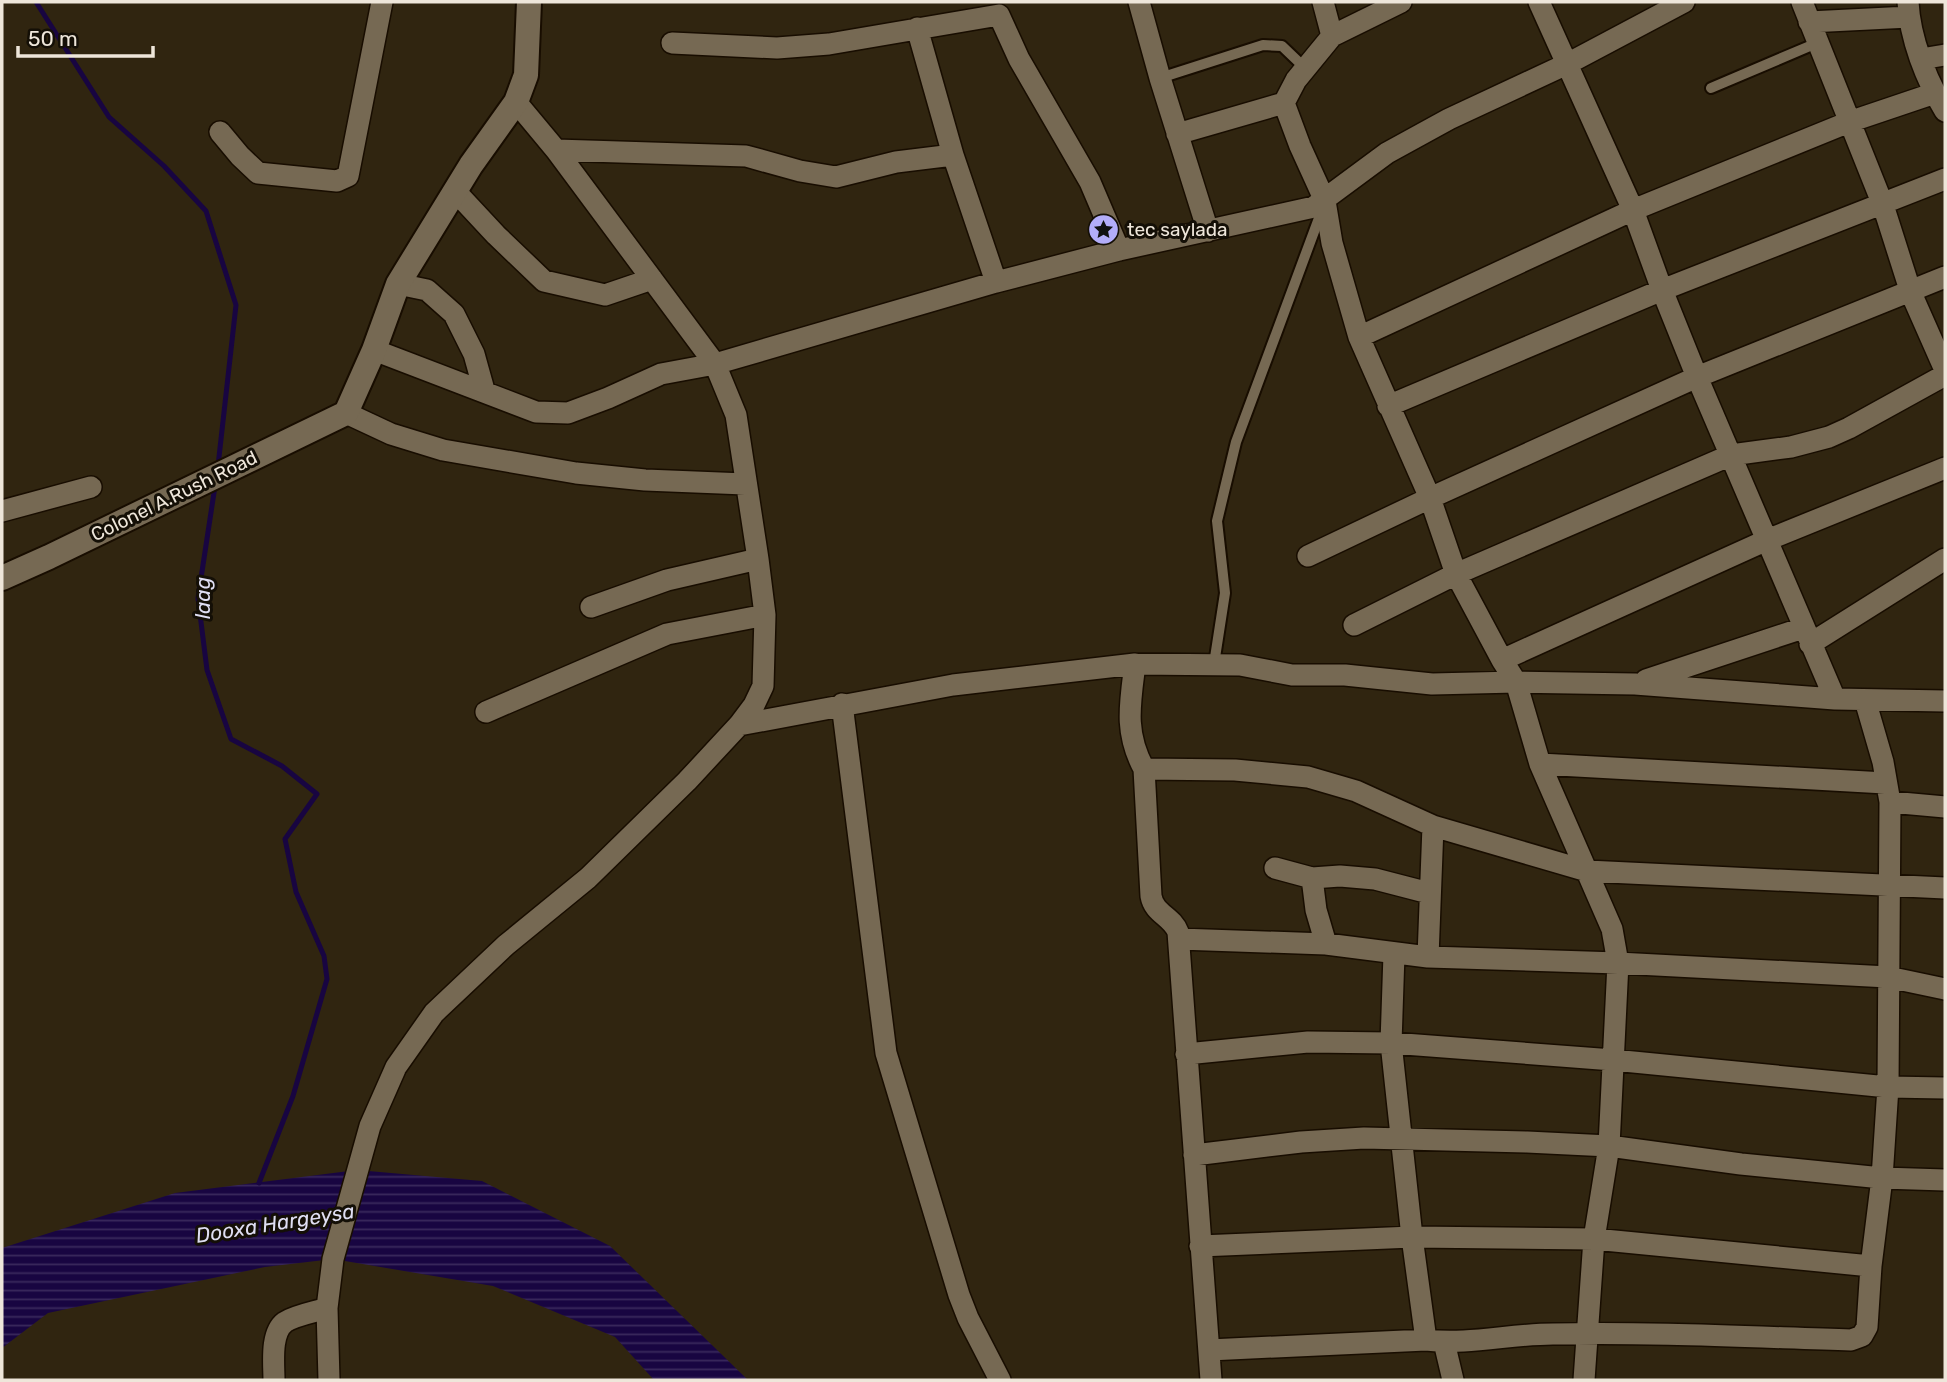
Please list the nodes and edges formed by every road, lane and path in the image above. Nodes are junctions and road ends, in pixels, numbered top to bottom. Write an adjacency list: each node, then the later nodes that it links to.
1 (382, 2): 25 (street)
2 (528, 2): 21 (street)
3 (1141, 2): 19 (street)
4 (1323, 2): 12 (street)
5 (1401, 2): 12 (street)
6 (1539, 2): 17 (street)
7 (1684, 2): 17 (street)
8 (997, 8): 11 (street); 35 (street)
9 (1909, 10): 10 (street); 16 (street)
10 (1806, 12): 14 (street)
11 (917, 28): 13 (street); 28 (street)
12 (1332, 36): 18 (street)
13 (673, 43)
14 (1818, 43): 20 (lane); 24 (street)
15 (1945, 55): 16 (street)
16 (1922, 59): 22 (street)
17 (1569, 64): 31 (street); 33 (street)
18 (1305, 68): 19 (lane); 23 (street)
19 (1160, 78): 26 (street)
20 (1711, 88)
21 (516, 102): 27 (street); 30 (street)
22 (1940, 102): 24 (street)
23 (1284, 103): 26 (street); 31 (street)
24 (1849, 122): 32 (street); 33 (street)
25 (220, 132)
26 (1177, 134): 34 (street)
27 (556, 150): 28 (street); 37 (street)
28 (953, 155): 38 (street)
29 (1945, 179): 32 (street)
30 (455, 191): 37 (street); 39 (street)
31 (1325, 201): 34 (street); 42 (street); 68 (lane)
32 (1883, 205): 40 (street); 41 (street)
33 (1633, 210): 40 (street); 42 (street)
34 (1208, 231): 35 (street)
35 (1119, 250): 38 (street)
36 (1945, 277): 41 (street)
37 (652, 279): 44 (street)
38 (996, 282): 44 (street)
39 (398, 284): 43 (street); 47 (street)
40 (1662, 290): 46 (street); 48 (street)
41 (1911, 293): 45 (street); 46 (street)
42 (1359, 337): 48 (street)
43 (374, 350): 47 (street); 49 (street)
44 (715, 364): 47 (street); 52 (street)
45 (1945, 373): 50 (street)
46 (1697, 377): 50 (street); 54 (street)
47 (484, 390)
48 (1388, 407): 54 (street)
49 (346, 413): 52 (street); 61 (street, Colonel A.Rush Road)
50 (1731, 454): 56 (street); 60 (street)
51 (1945, 468): 56 (street)
52 (745, 484): 58 (street)
53 (91, 487): 55 (street)
54 (1430, 498): 57 (street); 60 (street)
55 (2, 511)
56 (1767, 540): 65 (street); 66 (street)
57 (1308, 556)
58 (758, 559): 62 (street); 63 (street)
59 (1945, 559): 65 (street)
60 (1456, 574): 64 (street); 66 (street)
61 (2, 578)
62 (591, 607)
63 (765, 615): 75 (street); 76 (street)
64 (1354, 625)
65 (1807, 636): 70 (street); 71 (street)
66 (1502, 660): 69 (street)
67 (1135, 664): 68 (street); 74 (street); 78 (street)
68 (1214, 664): 69 (street)
69 (1516, 682): 70 (street); 77 (street)
70 (1635, 684): 71 (street)
71 (1835, 699): 72 (street)
72 (1865, 700): 73 (street); 79 (street)
73 (1945, 701)
74 (842, 704): 76 (street); 115 (street)
75 (486, 712)
76 (739, 725): 109 (street)
77 (1540, 764): 79 (street); 83 (street)
78 (1144, 769): 81 (street); 88 (street)
79 (1887, 792): 80 (street); 85 (street)
80 (1945, 807)
81 (1433, 826): 83 (street); 87 (street)
82 (1275, 868): 84 (street)
83 (1587, 870): 85 (street); 92 (street)
84 (1312, 878): 87 (street); 89 (street)
85 (1889, 886): 86 (street); 93 (street)
86 (1945, 888)
87 (1429, 893): 91 (street)
88 (1179, 939): 89 (street); 96 (street)
89 (1326, 944): 90 (street)
90 (1394, 954): 91 (street); 95 (street)
91 (1428, 957): 92 (street)
92 (1618, 963): 93 (street); 97 (street)
93 (1888, 977): 94 (street); 98 (street)
94 (1945, 989)
95 (1391, 1043): 96 (street); 97 (street); 100 (street)
96 (1186, 1054): 102 (street)
97 (1613, 1060): 98 (street); 101 (street)
98 (1888, 1087): 99 (street); 103 (street)
99 (1945, 1088)
100 (1401, 1141): 101 (street); 102 (street); 105 (street)
101 (1609, 1146): 103 (street); 106 (street)
102 (1194, 1155): 107 (street)
103 (1882, 1178): 104 (street); 108 (street)
104 (1945, 1180)
105 (1412, 1237): 106 (street); 107 (street); 111 (street)
106 (1594, 1239): 108 (street); 110 (street)
107 (1200, 1246): 112 (street)
108 (1871, 1266): 110 (street)
109 (327, 1308): 113 (street); 114 (street)
110 (1586, 1334): 111 (street); 118 (street)
111 (1435, 1341): 112 (street); 117 (street)
112 (1209, 1350): 116 (street)
113 (274, 1380)
114 (329, 1380)
115 (1000, 1380)
116 (1211, 1380)
117 (1453, 1380)
118 (1584, 1380)

